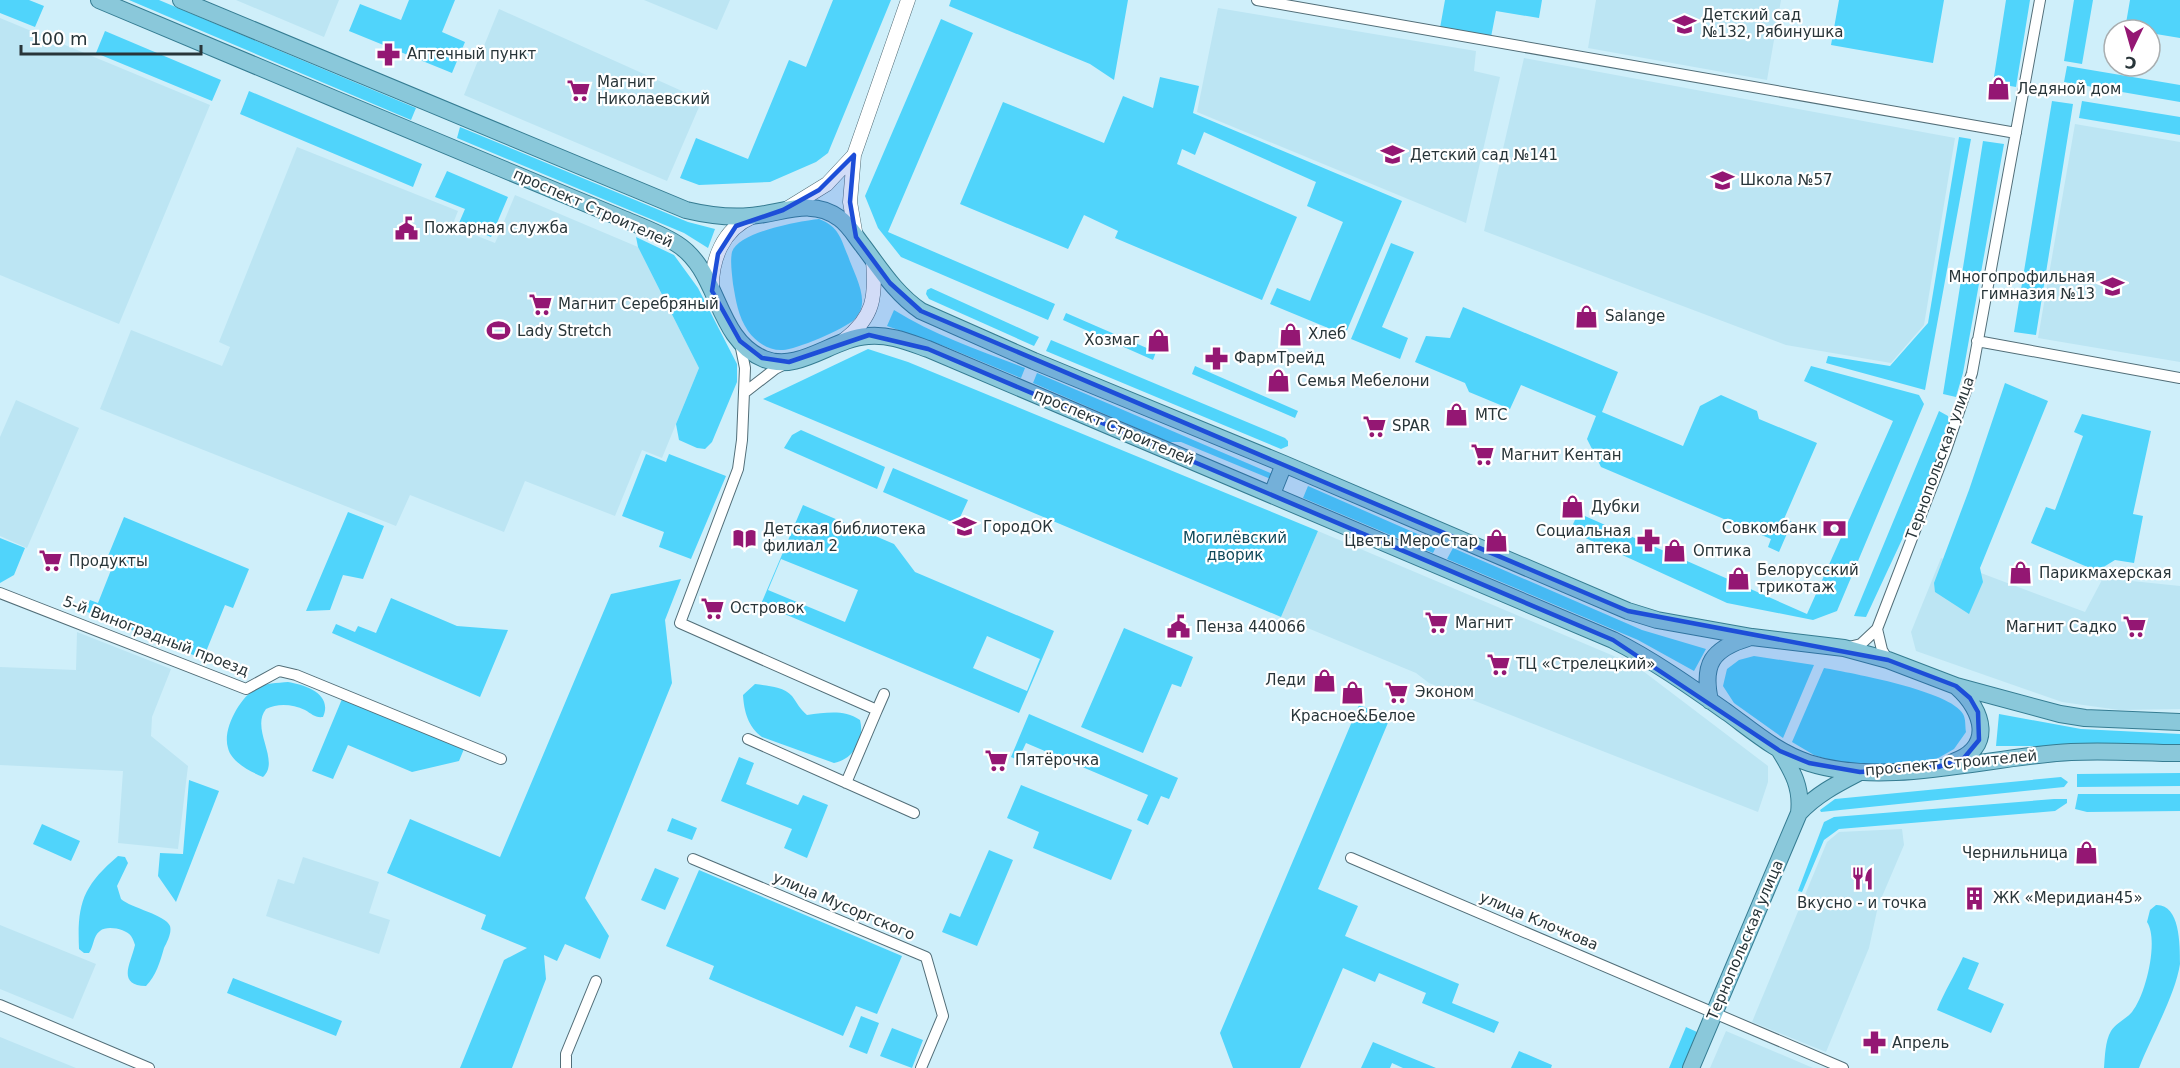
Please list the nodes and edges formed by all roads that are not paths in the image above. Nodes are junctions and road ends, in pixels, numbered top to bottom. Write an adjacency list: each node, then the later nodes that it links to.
1 (99, 0): 12 (main road, проспект Строителей)
2 (181, 0): 9 (main road, проспект Строителей)
3 (908, 0): 7 (street)
4 (1257, 0): 6 (street)
5 (2040, 0): 6 (street, Тернопольская улица)
6 (2016, 133): 14 (street, Тернопольская улица)
7 (854, 155): 8 (street); 10 (street)
8 (783, 210): 9 (main road, проспект Строителей); 10 (main road, проспект Строителей)
9 (757, 215): 12 (street)
10 (856, 237): 11 (main road, проспект Строителей)
11 (873, 260): 15 (street); 19 (main road, проспект Строителей)
12 (712, 291): 13 (main road, проспект Строителей)
13 (740, 341): 16 (main road, проспект Строителей); 18 (street)
14 (1977, 341): 17 (street); 22 (street, Тернопольская улица)
15 (843, 342): 16 (main road, проспект Строителей); 20 (main road, проспект Строителей)
16 (789, 362): 18 (street)
17 (2180, 378)
18 (744, 393): 29 (street)
19 (1284, 464): 20 (main road); 23 (main road, проспект Строителей)
20 (1272, 494): 28 (main road, проспект Строителей)
21 (0, 592): 34 (street, 5-й Виноградный проезд)
22 (1877, 628): 24 (street); 25 (street)
23 (1752, 637): 24 (main road, проспект Строителей); 28 (main road)
24 (1845, 648): 25 (main road, проспект Строителей)
25 (1888, 660): 26 (main road, проспект Строителей)
26 (1956, 686): 30 (main road, проспект Строителей); 35 (main road)
27 (884, 694): 29 (street)
28 (1710, 701): 32 (main road, проспект Строителей)
29 (877, 710): 37 (street)
30 (2180, 722)
31 (748, 739): 37 (street)
32 (1780, 752): 36 (main road, проспект Строителей); 39 (main road, Тернопольская улица)
33 (2180, 753): 35 (main road, проспект Строителей)
34 (501, 759)
35 (1938, 767): 36 (main road, проспект Строителей)
36 (1860, 772): 39 (main road, Тернопольская улица)
37 (846, 783): 38 (street)
38 (914, 813)
39 (1799, 813): 44 (main road, Тернопольская улица)
40 (1351, 858): 44 (street, улица Клочкова)
41 (693, 860): 47 (street, улица Мусоргского)
42 (596, 981): 46 (street)
43 (0, 1005): 45 (street)
44 (1715, 1012): 48 (main road, Тернопольская улица); 49 (street, улица Клочкова)
45 (148, 1068)
46 (566, 1068)
47 (921, 1068)
48 (1691, 1068)
49 (1843, 1068)

